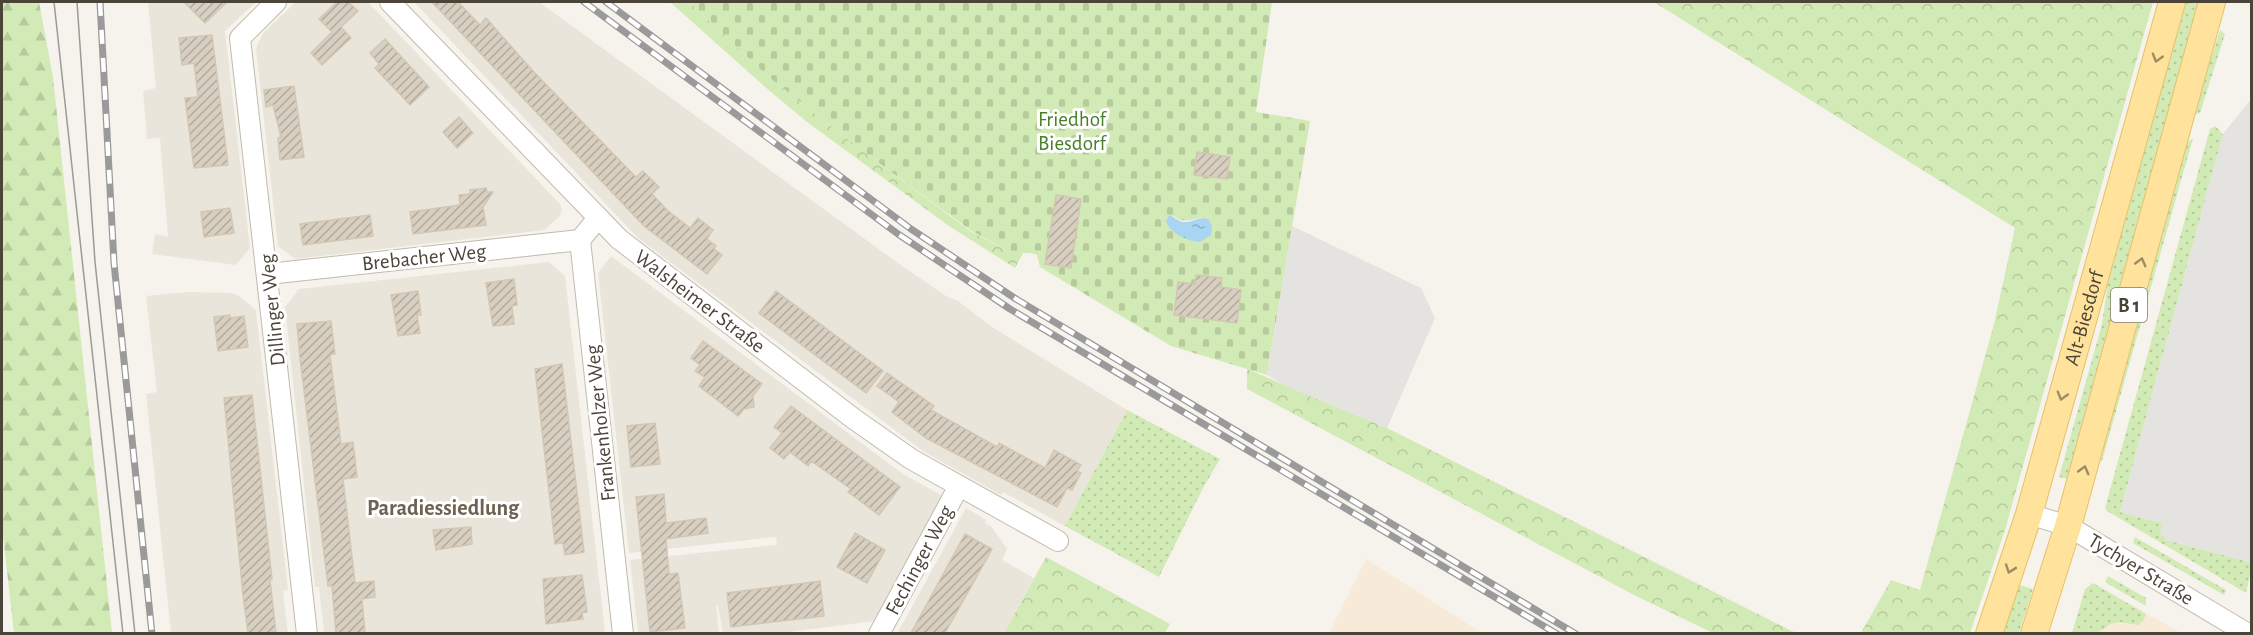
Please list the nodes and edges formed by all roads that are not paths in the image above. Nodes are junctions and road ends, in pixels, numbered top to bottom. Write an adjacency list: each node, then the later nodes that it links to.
1 (276, 2): 7 (street, Dillinger Weg)
2 (390, 2): 5 (street, Walsheimer Straße)
3 (2172, 2): 9 (main road, Alt-Biesdorf / B 1, one-way to 9)
4 (2212, 2): 10 (main road, Alt-Biesdorf / B 1, one-way to 4)
5 (598, 218): 6 (street); 8 (street, Walsheimer Straße)
6 (580, 240): 7 (street, Brebacher Weg); 13 (street, Frankenholzer Weg)
7 (268, 274): 12 (street, Dillinger Weg)
8 (959, 486): 11 (street, Walsheimer Straße); 14 (street, Fechinger Weg)
9 (2029, 513): 10 (street, Tychyer Straße); 15 (main road, Alt-Biesdorf / B 1, one-way to 15)
10 (2068, 526): 16 (main road, Alt-Biesdorf / B 1); 17 (street, Tychyer Straße)
11 (1058, 541)
12 (307, 633)
13 (623, 633)
14 (879, 633)
15 (1989, 633)
16 (2034, 633)
17 (2248, 633)

